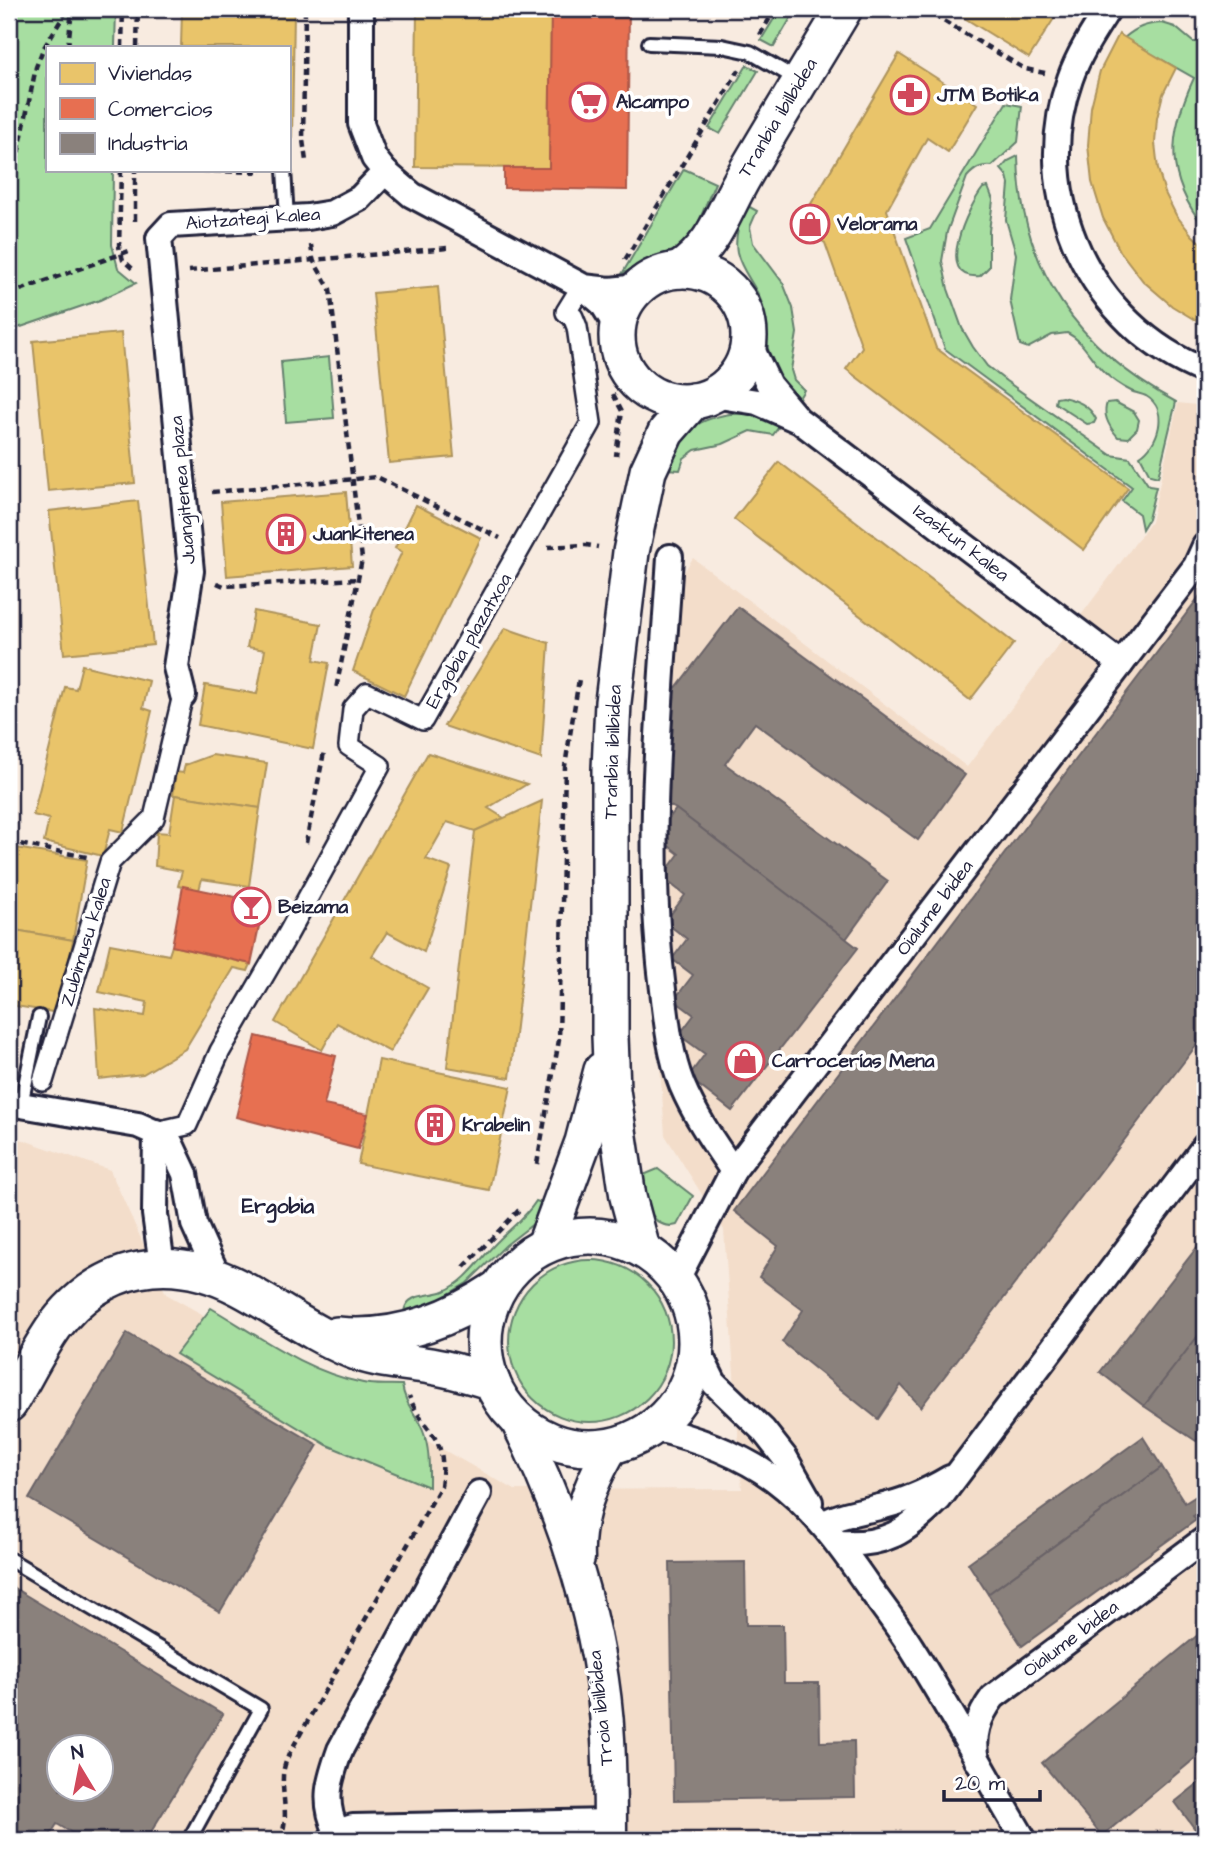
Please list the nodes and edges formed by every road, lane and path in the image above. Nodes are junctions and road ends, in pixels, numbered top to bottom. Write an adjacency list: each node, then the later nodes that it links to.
1 (70, 9): 10 (path); 20 (path)
2 (123, 9): 11 (path)
3 (138, 9): 12 (path)
4 (305, 9): 15 (path)
5 (361, 9): 19 (street)
6 (923, 9): 13 (path)
7 (1108, 9): 13 (street)
8 (838, 11): 14 (main road, Tranbia ibilbidea)
9 (649, 43): 14 (lane)
10 (68, 46)
11 (122, 46)
12 (137, 46)
13 (1070, 79): 36 (street)
14 (800, 82): 23 (main road, Tranbia ibilbidea)
15 (290, 171)
16 (121, 172): 26 (path)
17 (135, 172): 22 (path)
18 (284, 172): 21 (lane)
19 (384, 172): 21 (street, Aiotzategi kalea); 31 (street)
20 (9, 199)
21 (298, 218): 27 (path); 29 (street, Aiotzategi kalea)
22 (135, 223)
23 (717, 230): 28 (main road, Tranbia ibilbidea); 30 (main road, Tranbia ibilbidea)
24 (461, 247): 27 (path)
25 (134, 249): 26 (path)
26 (121, 254): 29 (path); 33 (path)
27 (313, 260): 29 (path); 41 (path)
28 (679, 270): 30 (main road); 32 (main road, Tranbia ibilbidea)
29 (163, 279): 42 (street, Juangitenea plaza)
30 (725, 284): 35 (main road, Tranbia ibilbidea)
31 (582, 286): 32 (street); 34 (street); 45 (street, Ergobia plazatxoa)
32 (639, 287): 34 (main road, Tranbia ibilbidea)
33 (9, 294)
34 (617, 327): 37 (main road, Tranbia ibilbidea)
35 (749, 343): 38 (main road, Tranbia ibilbidea); 39 (street, Izaskun kalea)
36 (1205, 371)
37 (634, 381): 38 (main road); 40 (main road, Tranbia ibilbidea)
38 (703, 398): 39 (street, Izaskun kalea); 40 (main road, Tranbia ibilbidea)
39 (800, 421): 49 (street, Izaskun kalea)
40 (648, 471): 58 (main road, Tranbia ibilbidea)
41 (354, 479): 42 (path); 45 (path); 48 (path)
42 (183, 495): 47 (street, Juangitenea plaza)
43 (1205, 546): 49 (street, Oialume bidea)
44 (601, 547): 45 (path)
45 (522, 549): 61 (street, Ergobia plazatxoa)
46 (670, 557): 63 (street)
47 (191, 571): 48 (path); 51 (street, Juangitenea plaza)
48 (358, 579): 52 (path)
49 (1121, 664): 63 (street, Oialume bidea)
50 (581, 670): 64 (path)
51 (183, 695): 56 (street, Zubimusu kalea)
52 (334, 702)
53 (326, 743): 55 (path)
54 (9, 842): 56 (path)
55 (304, 852)
56 (110, 862): 59 (street, Zubimusu kalea)
57 (39, 1017): 60 (lane)
58 (610, 1036): 66 (main road, Tranbia ibilbidea); 67 (main road, Tranbia ibilbidea)
59 (43, 1081)
60 (15, 1104): 61 (street)
61 (156, 1132): 68 (street); 70 (street)
62 (1205, 1146): 81 (street)
63 (733, 1171): 71 (street, Oialume bidea)
64 (535, 1176)
65 (524, 1204): 69 (path)
66 (545, 1245): 67 (main road); 72 (main road)
67 (642, 1249): 71 (main road)
68 (162, 1266): 70 (main road); 77 (main road)
69 (458, 1273)
70 (218, 1277): 73 (main road)
71 (677, 1279): 74 (main road)
72 (498, 1288): 73 (main road); 76 (main road)
73 (319, 1333): 75 (main road)
74 (697, 1349): 79 (main road); 83 (street, Oialume bidea)
75 (402, 1363): 76 (main road); 92 (path)
76 (492, 1382): 78 (main road)
77 (9, 1404)
78 (515, 1417): 80 (main road); 87 (street, Troia ibilbidea)
79 (653, 1427): 80 (main road); 83 (street, Oialume bidea)
80 (613, 1445): 87 (street, Troia ibilbidea)
81 (959, 1472): 83 (street); 85 (street)
82 (479, 1493): 90 (street)
83 (822, 1524): 85 (street, Oialume bidea)
84 (1205, 1539): 88 (street, Oialume bidea)
85 (838, 1544): 88 (street, Oialume bidea)
86 (9, 1559): 91 (lane)
87 (580, 1577): 89 (street, Troia ibilbidea)
88 (978, 1763): 93 (street, Oialume bidea)
89 (610, 1831): 90 (street)
90 (334, 1836)
91 (189, 1840)
92 (279, 1840)
93 (1024, 1840)

